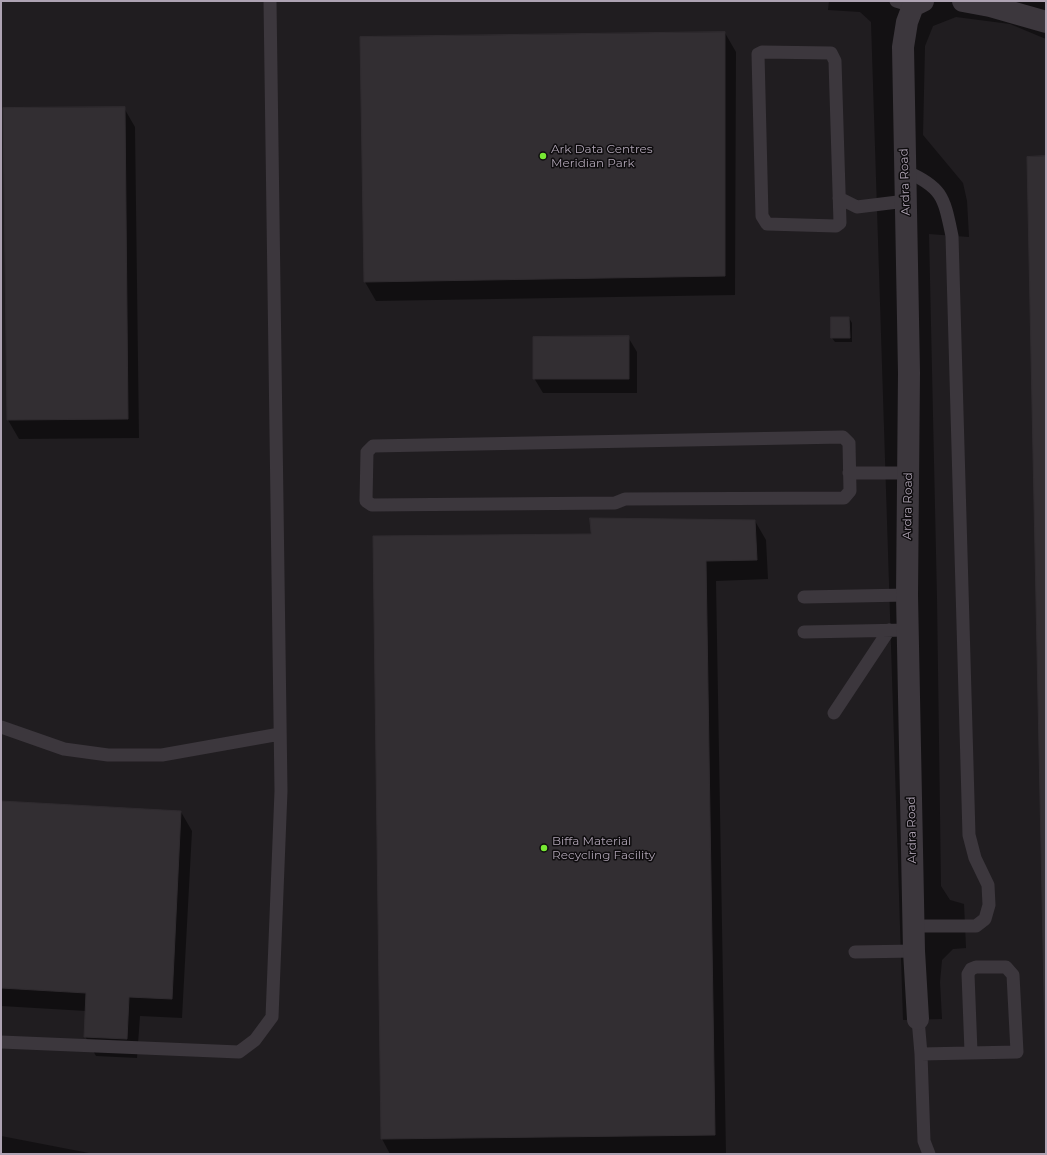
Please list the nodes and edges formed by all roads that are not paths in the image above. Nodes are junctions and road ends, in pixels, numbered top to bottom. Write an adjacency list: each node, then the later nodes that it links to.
1 (270, 1): 16 (lane)
2 (963, 1): 4 (street)
3 (911, 3): 5 (street, Ardra Road)
4 (1046, 22)
5 (905, 171): 7 (street, Ardra Road); 17 (lane)
6 (840, 198): 6 (lane); 7 (lane)
7 (906, 201): 9 (street, Ardra Road)
8 (849, 473): 8 (lane); 9 (lane)
9 (909, 473): 10 (street, Ardra Road)
10 (907, 595): 11 (lane); 12 (street, Ardra Road)
11 (804, 597)
12 (899, 630): 13 (lane); 14 (lane); 17 (street, Ardra Road)
13 (804, 632)
14 (834, 713)
15 (1, 727): 16 (lane)
16 (280, 734): 21 (lane)
17 (914, 926): 18 (street, Ardra Road)
18 (914, 951): 19 (lane); 20 (street, Ardra Road)
19 (855, 952)
20 (918, 1019): 23 (lane)
21 (1, 1042)
22 (971, 1052): 22 (lane); 23 (lane)
23 (921, 1054): 24 (lane)
24 (929, 1154)

